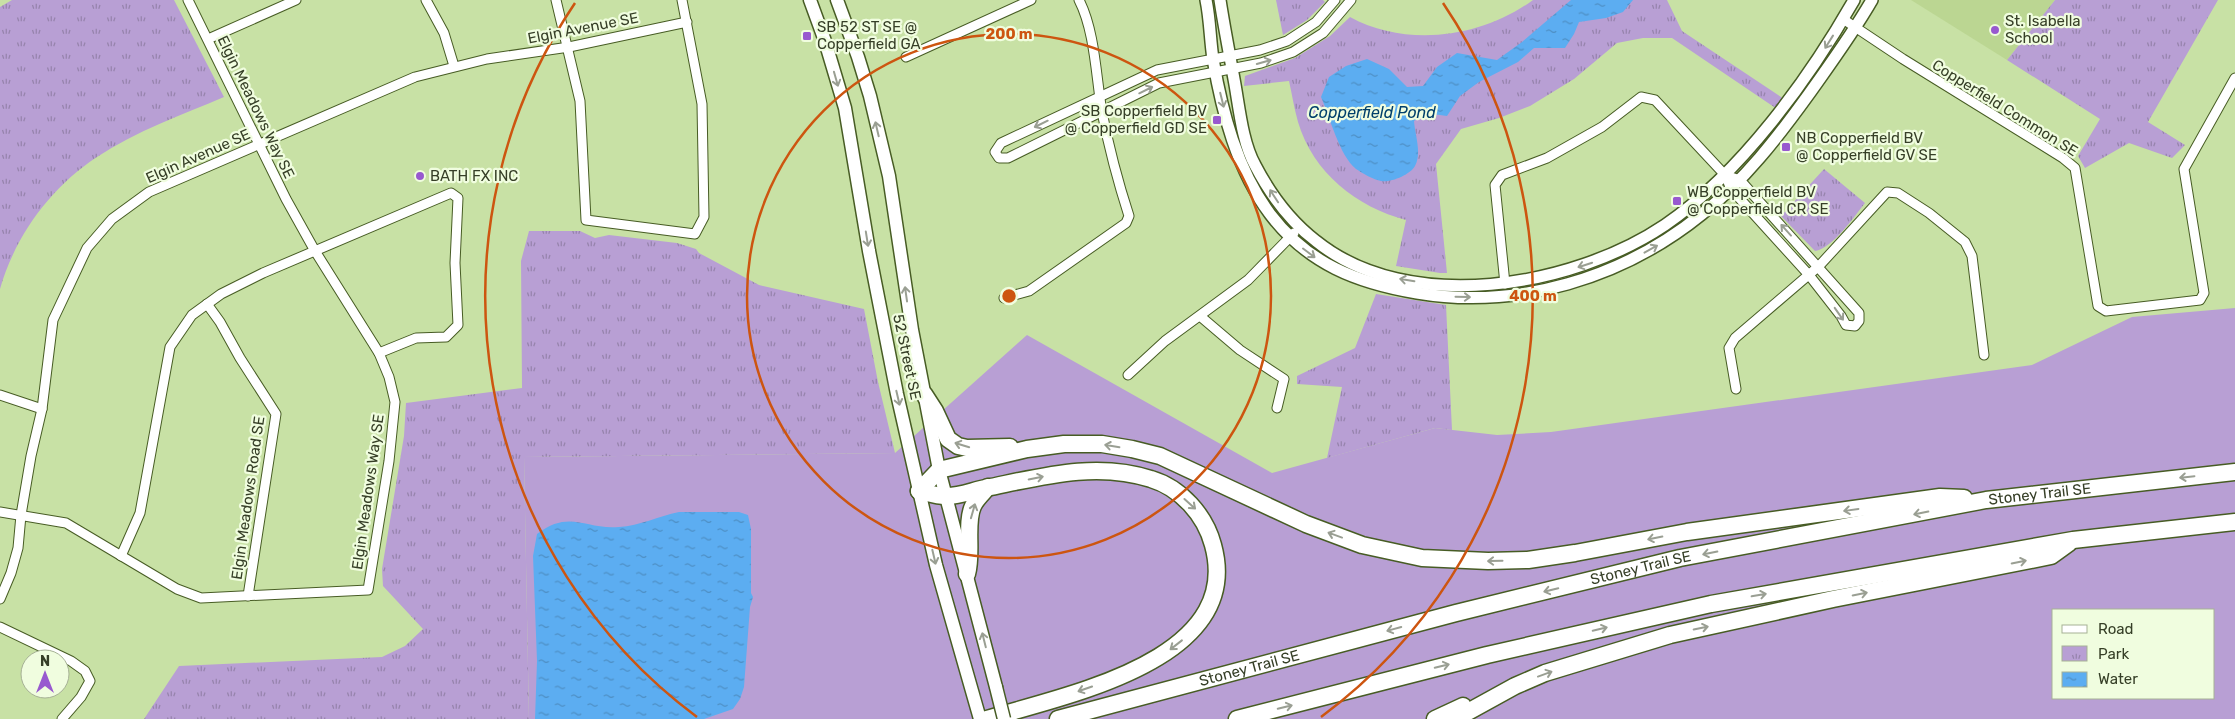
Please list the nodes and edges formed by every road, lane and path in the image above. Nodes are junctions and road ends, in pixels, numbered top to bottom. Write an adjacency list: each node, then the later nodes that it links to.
1 (188, 0): 19 (street, Elgin Meadows Way SE)
2 (296, 0): 19 (street)
3 (426, 0): 24 (street)
4 (556, 0): 20 (street)
5 (682, 0): 17 (street)
6 (810, 0): 57 (main road, 52 Street SE, one-way to 57)
7 (1031, 0): 22 (street)
8 (1079, 0): 28 (street)
9 (1206, 0): 23 (street)
10 (1220, 0): 21 (street)
11 (1335, 0): 21 (street)
12 (1351, 0): 25 (street, one-way to 12)
13 (1854, 0): 16 (street)
14 (1872, 0): 18 (street)
15 (840, 3): 49 (main road, 52 Street SE, one-way to 15)
16 (1843, 19): 18 (street, Copperfield Common SE); 31 (street, one-way to 31)
17 (687, 22): 20 (street, Elgin Avenue SE); 20 (street)
18 (1857, 26): 27 (street, Copperfield Common SE); 32 (street)
19 (208, 39): 30 (street, Elgin Meadows Way SE)
20 (569, 47): 24 (street, Elgin Avenue SE)
21 (1229, 55): 23 (street); 25 (street)
22 (906, 57)
23 (1213, 58): 26 (street); 28 (street)
24 (454, 66): 30 (street, Elgin Avenue SE)
25 (1232, 69): 26 (street); 34 (street, one-way to 25)
26 (1216, 72): 29 (street, one-way to 26); 35 (street, one-way to 35)
27 (2235, 78)
28 (1100, 95): 29 (street); 29 (street, one-way to 29)
29 (1102, 111): 42 (street)
30 (258, 144): 37 (street, Elgin Meadows Way SE); 52 (street, Elgin Avenue SE)
31 (1725, 175): 32 (street); 33 (street); 36 (street); 41 (street)
32 (1740, 180): 33 (street); 39 (street, one-way to 32)
33 (1731, 189): 38 (street, one-way to 33); 40 (street)
34 (1299, 227): 35 (street); 41 (street, one-way to 34)
35 (1290, 237): 38 (street, one-way to 38); 44 (street)
36 (1625, 249): 38 (street); 41 (street, one-way to 41)
37 (315, 251): 43 (street); 45 (street, Elgin Meadows Way SE); 45 (street)
38 (1630, 260)
39 (1819, 266): 40 (street); 40 (street, one-way to 39); 46 (street)
40 (1809, 275): 48 (street)
41 (1505, 284)
42 (1004, 298)
43 (207, 304): 64 (street); 66 (street, Elgin Meadows Road SE)
44 (1200, 316): 47 (street); 51 (street)
45 (378, 353): 66 (street, Elgin Meadows Way SE)
46 (1984, 355)
47 (1128, 376)
48 (1736, 389)
49 (924, 394): 53 (highway, one-way to 49); 54 (main road, 52 Street SE)
50 (0, 395): 52 (street)
51 (1277, 408)
52 (42, 409): 61 (street, Elgin Avenue SE)
53 (1027, 449): 54 (highway); 59 (highway, one-way to 53)
54 (939, 470): 57 (highway); 58 (main road, 52 Street SE)
55 (2235, 472): 59 (highway, Stoney Trail SE, one-way to 59)
56 (988, 487): 58 (highway); 65 (highway, one-way to 56); 72 (highway, one-way to 72)
57 (920, 491): 58 (highway); 71 (main road, 52 Street SE, one-way to 71)
58 (946, 496): 65 (main road, 52 Street SE)
59 (1986, 500): 74 (highway, Stoney Trail SE, one-way to 74)
60 (0, 512): 61 (street, Elgin Meadows Way SE)
61 (21, 515): 64 (street, Elgin Meadows Way SE); 67 (street, Elgin Avenue SE)
62 (2235, 522): 63 (highway)
63 (2073, 540): 69 (highway, one-way to 63); 75 (highway, one-way to 63)
64 (121, 556): 66 (street, Elgin Meadows Way SE)
65 (967, 574): 73 (main road, 52 Street SE, one-way to 65, bridge)
66 (248, 596)
67 (0, 600)
68 (0, 627): 70 (street)
69 (1516, 686): 76 (highway); 77 (highway)
70 (62, 719)
71 (980, 719)
72 (987, 719)
73 (1004, 719)
74 (1058, 719)
75 (1237, 719)
76 (1435, 719)
77 (1455, 719)

